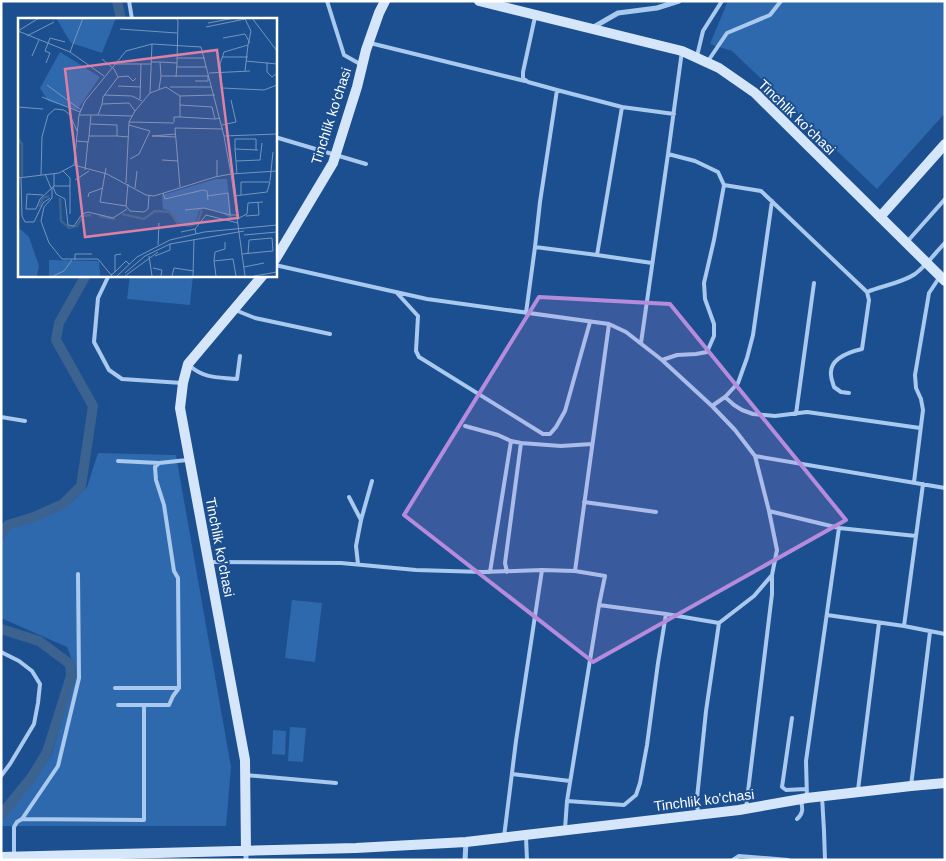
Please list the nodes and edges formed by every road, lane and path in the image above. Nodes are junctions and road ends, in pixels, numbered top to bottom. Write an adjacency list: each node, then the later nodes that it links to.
1 (129, 1): 9 (lane)
2 (327, 1): 15 (lane)
3 (385, 1): 11 (street, Tinchlik ko'chasi)
4 (479, 1): 8 (street, Tinchlik ko'chasi)
5 (679, 1): 10 (street)
6 (722, 1): 13 (lane)
7 (781, 1): 14 (lane)
8 (535, 14): 10 (street, Tinchlik ko'chasi); 16 (lane)
9 (132, 18)
10 (592, 28): 12 (street, Tinchlik ko'chasi)
11 (368, 42): 15 (street, Tinchlik ko'chasi); 16 (lane)
12 (682, 52): 13 (street, Tinchlik ko'chasi); 19 (lane)
13 (696, 58): 14 (street, Tinchlik ko'chasi)
14 (707, 63): 28 (street, Tinchlik ko'chasi)
15 (362, 65): 23 (street, Tinchlik ko'chasi)
16 (528, 82): 17 (lane)
17 (558, 90): 18 (lane); 31 (lane)
18 (622, 108): 19 (lane); 32 (lane)
19 (674, 114): 22 (lane)
20 (276, 137): 23 (lane)
21 (942, 151): 28 (street)
22 (668, 154): 25 (lane); 34 (lane)
23 (336, 155): 24 (lane); 33 (street, Tinchlik ko'chasi)
24 (366, 164)
25 (724, 185): 27 (lane); 50 (lane)
26 (945, 198): 29 (lane)
27 (772, 201): 41 (lane); 54 (lane)
28 (880, 217): 29 (street, Tinchlik ko'chasi)
29 (906, 243): 35 (street, Tinchlik ko'chasi)
30 (945, 243): 35 (lane)
31 (535, 247): 32 (lane); 44 (lane)
32 (598, 255): 34 (lane)
33 (276, 258)
34 (652, 263): 48 (lane)
35 (926, 263): 39 (street, Tinchlik ko'chasi); 41 (lane)
36 (276, 265): 42 (lane)
37 (109, 276): 52 (lane)
38 (262, 276): 43 (street, Tinchlik ko'chasi)
39 (942, 279): 60 (lane)
40 (814, 283): 56 (lane)
41 (866, 292): 53 (lane)
42 (397, 293): 44 (lane); 45 (lane)
43 (234, 310): 47 (lane); 51 (street, Tinchlik ko'chasi)
44 (526, 313): 45 (lane)
45 (590, 322): 46 (lane)
46 (609, 324): 48 (lane); 63 (lane)
47 (330, 334)
48 (641, 343): 50 (lane)
49 (240, 356): 51 (lane)
50 (662, 360): 55 (lane)
51 (188, 364): 52 (street, Tinchlik ko'chasi)
52 (183, 383): 65 (street, Tinchlik ko'chasi)
53 (849, 393)
54 (725, 397): 55 (lane); 56 (lane)
55 (712, 406): 64 (lane)
56 (796, 414): 60 (lane)
57 (1, 417): 58 (lane)
58 (25, 421)
59 (465, 426): 61 (lane)
60 (920, 428): 69 (lane)
61 (512, 441): 62 (lane); 83 (lane)
62 (521, 443): 63 (lane); 84 (lane)
63 (592, 444): 73 (lane)
64 (755, 456): 69 (lane); 74 (lane)
65 (190, 460): 67 (lane); 79 (street, Tinchlik ko'chasi)
66 (118, 461): 67 (lane)
67 (159, 463): 97 (lane)
68 (372, 481): 76 (lane)
69 (914, 482): 70 (lane)
70 (924, 484): 71 (lane); 78 (lane)
71 (945, 488)
72 (349, 497): 76 (lane)
73 (584, 502): 75 (lane); 82 (lane)
74 (769, 511): 77 (lane); 86 (lane)
75 (656, 512)
76 (361, 520): 80 (lane)
77 (839, 528): 78 (lane); 89 (lane)
78 (916, 536): 92 (lane)
79 (209, 562): 80 (lane); 102 (street, Tinchlik ko'chasi)
80 (358, 564): 83 (lane)
81 (542, 570): 82 (lane); 84 (lane); 101 (lane)
82 (575, 571): 87 (lane)
83 (490, 572): 84 (lane)
84 (508, 572)
85 (78, 574): 114 (lane)
86 (772, 574): 90 (lane); 112 (lane)
87 (599, 605): 88 (lane); 104 (lane)
88 (666, 614): 90 (lane); 111 (lane)
89 (827, 615): 91 (lane); 109 (lane)
90 (719, 623): 113 (lane)
91 (879, 623): 92 (lane); 108 (lane)
92 (904, 626): 93 (lane)
93 (930, 632): 94 (lane); 107 (lane)
94 (945, 634)
95 (1, 652): 103 (lane)
96 (115, 688): 97 (lane)
97 (179, 688): 99 (lane)
98 (118, 704): 99 (lane)
99 (144, 705): 114 (lane)
100 (792, 718): 109 (lane)
101 (512, 774): 104 (lane); 118 (lane)
102 (245, 775): 105 (lane); 121 (street, Tinchlik ko'chasi)
103 (1, 776)
104 (570, 780): 111 (lane)
105 (336, 783)
106 (945, 783): 107 (street, Tinchlik ko'chasi)
107 (911, 786): 108 (street, Tinchlik ko'chasi)
108 (858, 792): 110 (street, Tinchlik ko'chasi)
109 (805, 795): 110 (street, Tinchlik ko'chasi); 112 (street, Tinchlik ko'chasi); 115 (lane)
110 (822, 796): 128 (lane)
111 (566, 801): 116 (lane)
112 (746, 809): 113 (street, Tinchlik ko'chasi)
113 (698, 815): 116 (street, Tinchlik ko'chasi)
114 (22, 819): 120 (lane)
115 (797, 819)
116 (565, 830): 117 (street, Tinchlik ko'chasi)
117 (526, 835): 118 (street, Tinchlik ko'chasi); 125 (lane)
118 (504, 837): 119 (street, Tinchlik ko'chasi)
119 (466, 842): 121 (street, Tinchlik ko'chasi); 124 (street)
120 (14, 856): 122 (street, Tinchlik ko'chasi); 123 (street, Tinchlik ko'chasi)
121 (246, 856): 123 (street, Tinchlik ko'chasi)
122 (1, 857)
123 (122, 857)
124 (465, 860)
125 (527, 860)
126 (733, 860): 127 (lane)
127 (788, 860)
128 (825, 860)

